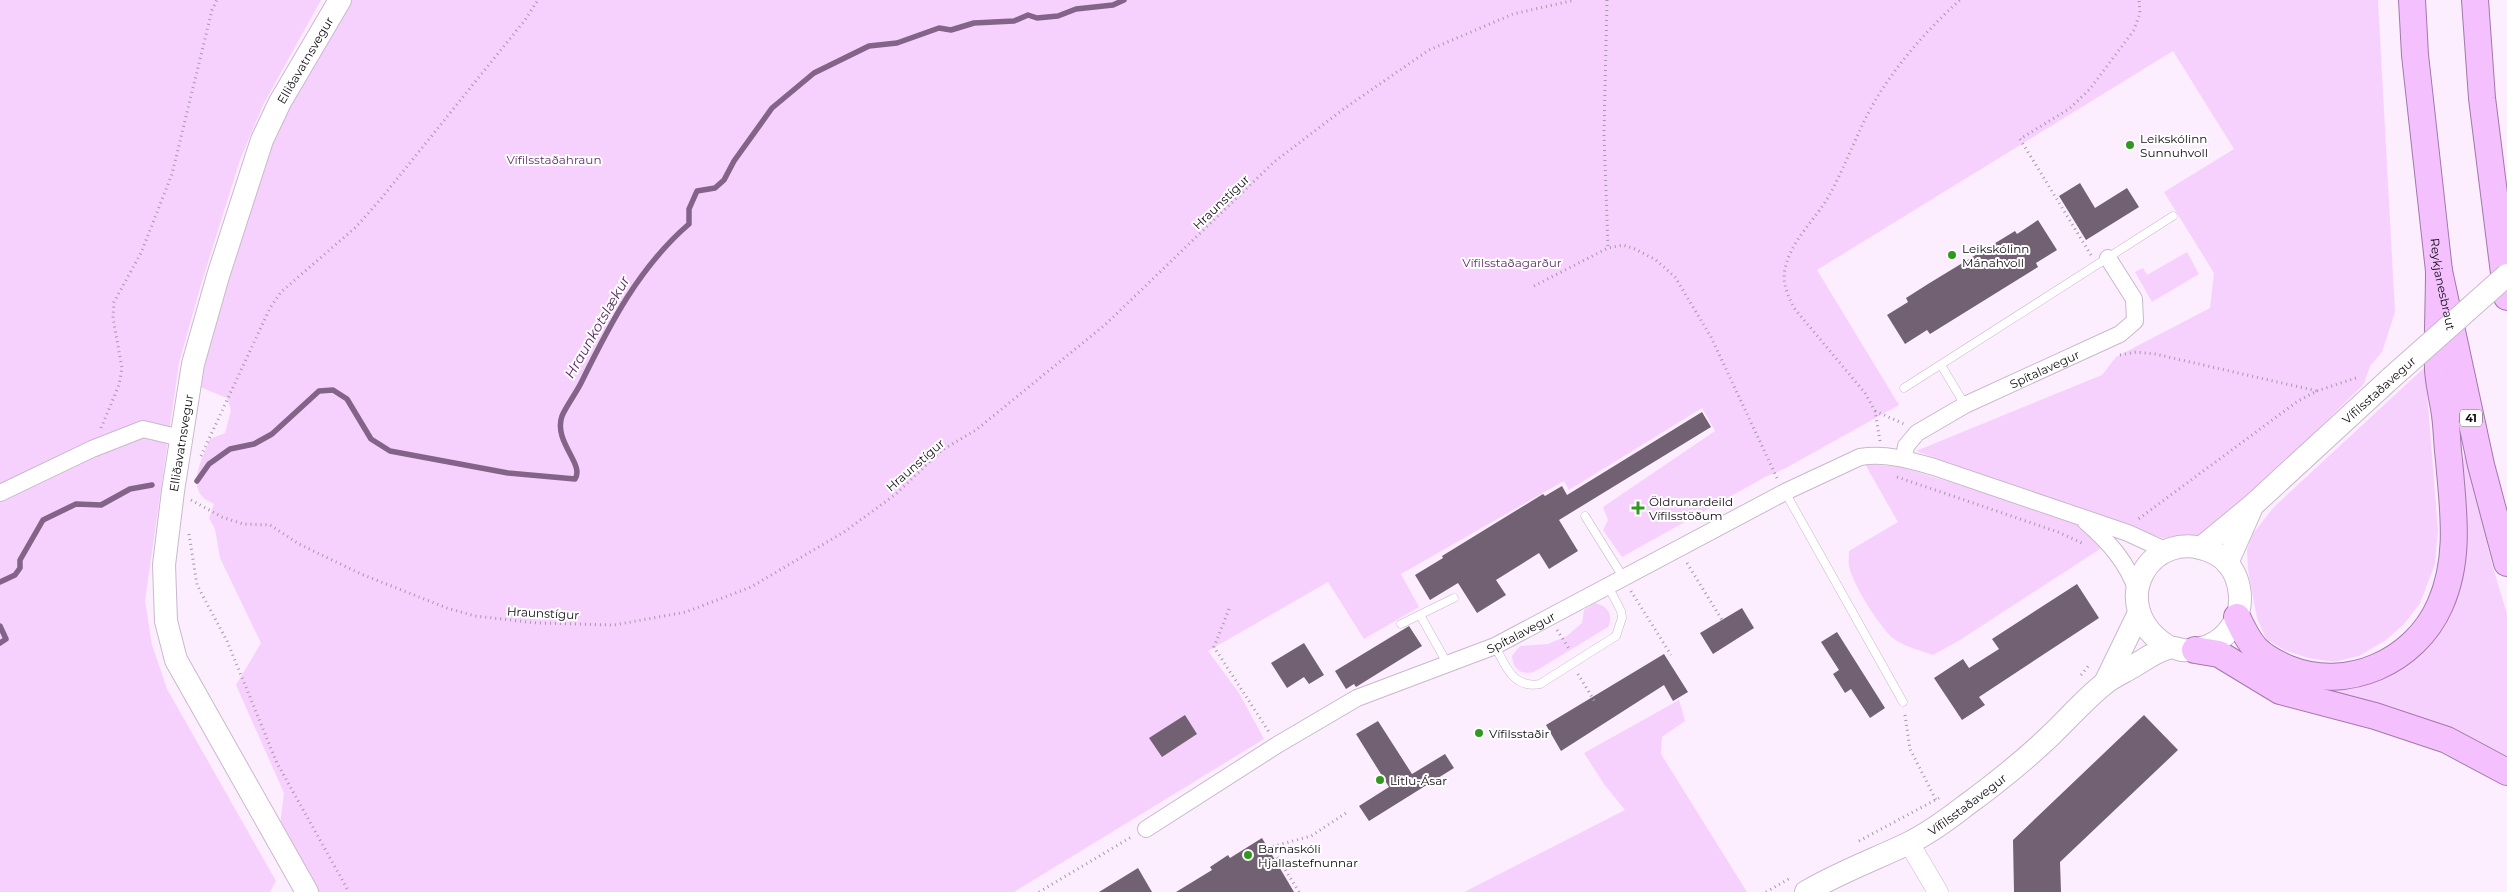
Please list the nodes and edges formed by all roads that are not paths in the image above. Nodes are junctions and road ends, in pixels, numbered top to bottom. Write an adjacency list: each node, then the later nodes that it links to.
1 (340, 0): 12 (main road, Elliðavatnsvegur)
2 (2412, 0): 6 (highway, Reykjanesbraut / 41)
3 (2475, 0): 8 (highway)
4 (2173, 216): 5 (lane)
5 (2103, 261): 9 (lane); 11 (street, Spítalavegur)
6 (2439, 271): 21 (highway, Reykjanesbraut / 41); 28 (highway)
7 (2507, 275): 16 (main road, Vífilsstaðavegur, bridge)
8 (2507, 297)
9 (1941, 365): 10 (lane); 11 (lane)
10 (1904, 388)
11 (1965, 405): 13 (street, Spítalavegur)
12 (181, 438): 15 (street); 40 (main road, Elliðavatnsvegur)
13 (1904, 458): 14 (street, Spítalavegur); 18 (street, Spítalavegur)
14 (1785, 492): 23 (street, Spítalavegur); 35 (lane)
15 (0, 493)
16 (2253, 505): 19 (main road, Vífilsstaðavegur); 22 (main road, Vífilsstaðavegur)
17 (1585, 516): 23 (lane)
18 (2082, 519): 20 (street, Spítalavegur); 26 (street, Spítalavegur)
19 (2202, 548): 20 (main road, Vífilsstaðavegur); 22 (main road)
20 (2167, 551): 26 (main road, Vífilsstaðavegur)
21 (2507, 563)
22 (2227, 564): 28 (main road)
23 (1623, 578): 24 (street, Spítalavegur)
24 (1608, 586): 30 (street, Spítalavegur); 30 (lane)
25 (1454, 598): 27 (lane)
26 (2138, 602): 31 (main road); 34 (main road, Vífilsstaðavegur)
27 (1420, 615): 29 (lane); 33 (lane)
28 (2237, 617): 32 (main road)
29 (1401, 624)
30 (1495, 646): 33 (street, Spítalavegur)
31 (2169, 647): 32 (main road); 34 (main road, Vífilsstaðavegur)
32 (2196, 650): 36 (highway)
33 (1447, 664): 37 (street, Spítalavegur)
34 (2105, 683): 38 (main road, Vífilsstaðavegur)
35 (1903, 702)
36 (2507, 772)
37 (1146, 829)
38 (1909, 843): 39 (main road, Vífilsstaðavegur); 41 (street)
39 (1801, 883)
40 (302, 889)
41 (1938, 892)

